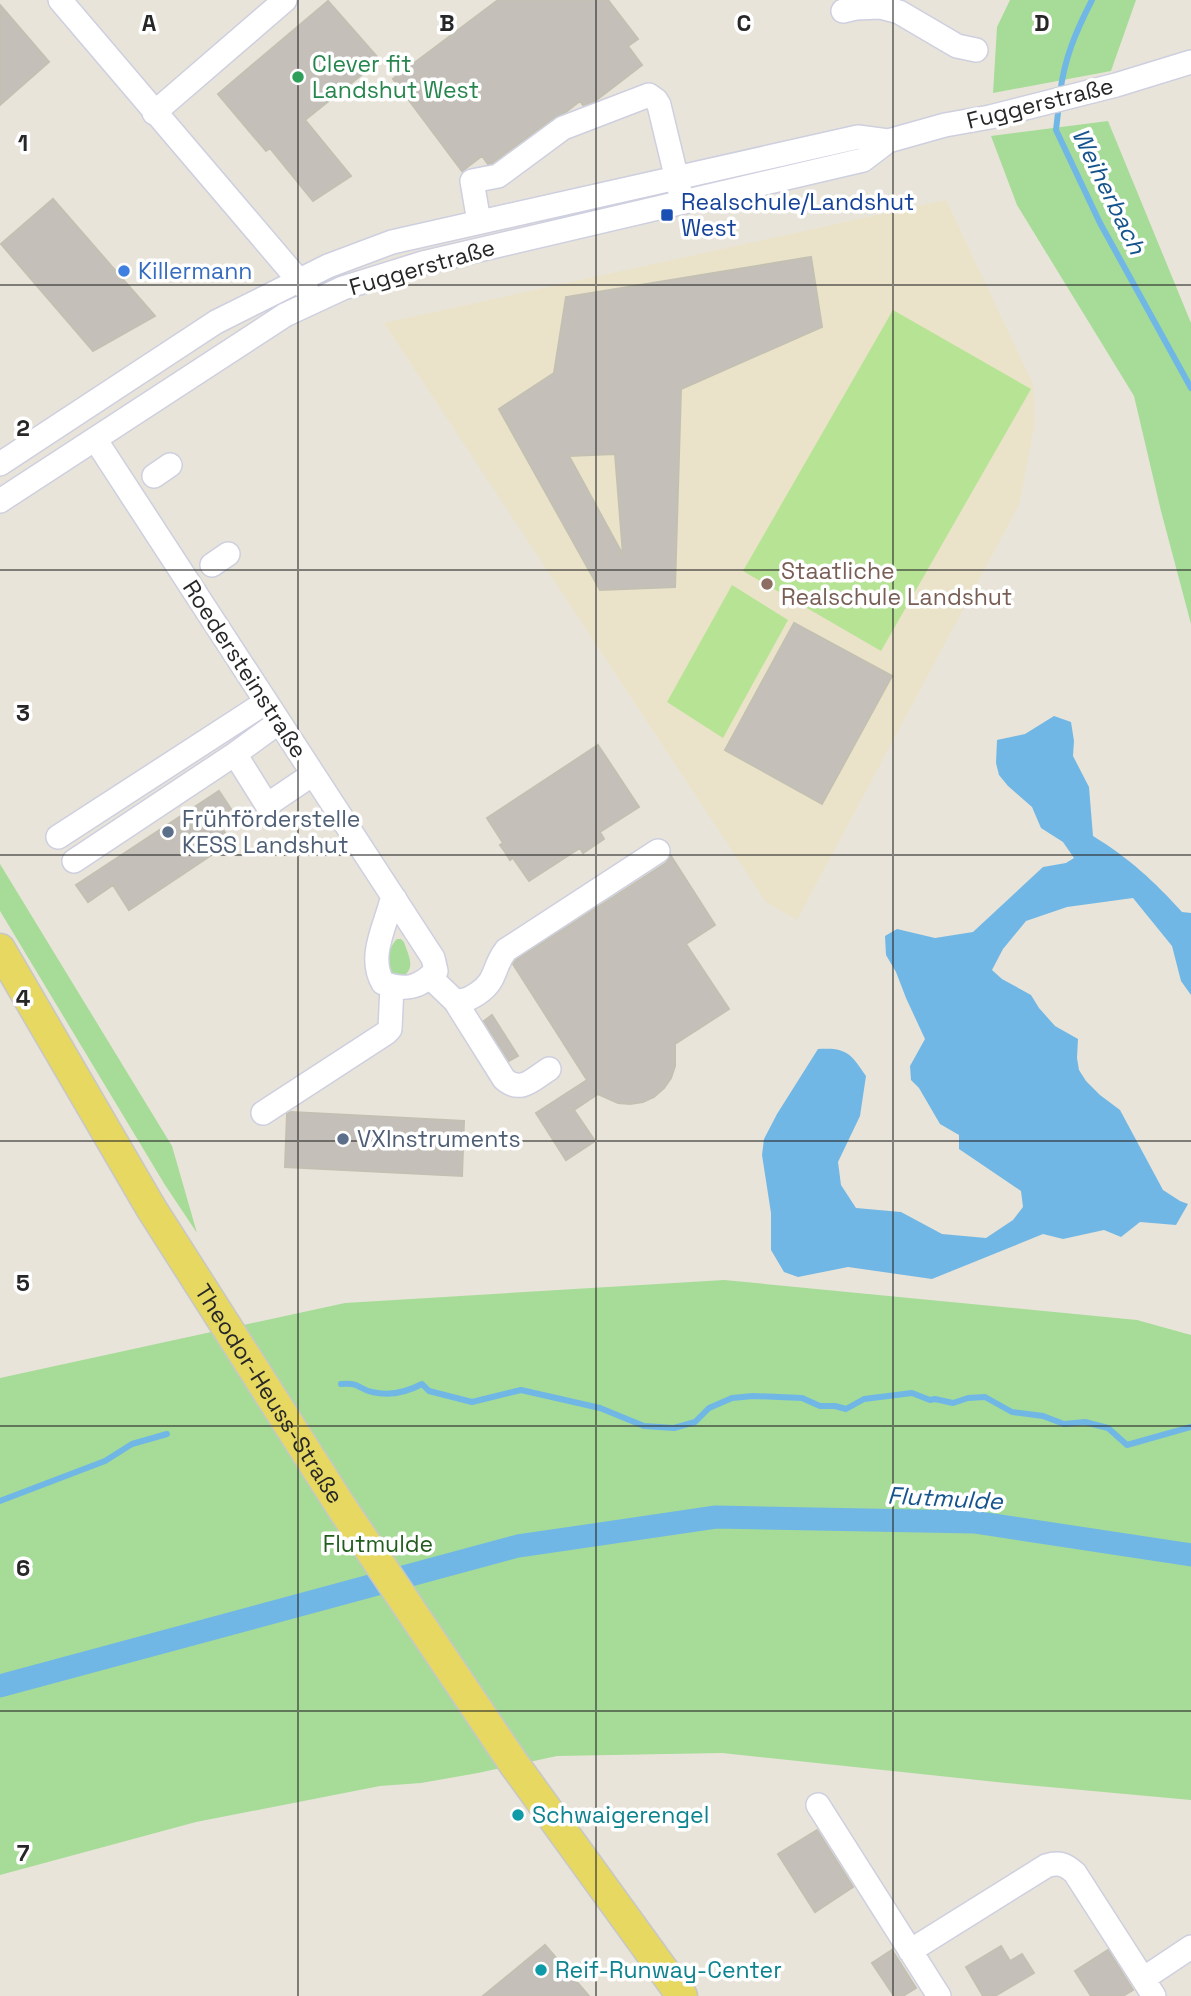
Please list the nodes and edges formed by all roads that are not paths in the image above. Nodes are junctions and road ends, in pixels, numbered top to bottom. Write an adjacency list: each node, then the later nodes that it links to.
1 (60, 0): 6 (street)
2 (285, 0): 6 (street)
3 (843, 11): 4 (street)
4 (976, 50)
5 (1191, 62): 7 (street, Fuggerstraße)
6 (154, 113): 11 (street)
7 (888, 141): 8 (street, Fuggerstraße); 9 (street, Fuggerstraße)
8 (677, 178): 9 (street); 10 (street, Fuggerstraße); 10 (street)
9 (683, 202): 12 (street, Fuggerstraße)
10 (479, 222): 11 (street, Fuggerstraße)
11 (299, 281): 12 (street); 14 (street, Fuggerstraße)
12 (317, 301): 13 (street, Fuggerstraße)
13 (95, 439): 15 (street, Fuggerstraße); 16 (street, Roedersteinstraße)
14 (0, 464)
15 (0, 501)
16 (266, 702): 17 (street, Roedersteinstraße); 20 (street)
17 (279, 723): 18 (street); 19 (street, Roedersteinstraße)
18 (235, 754): 19 (street); 22 (street)
19 (313, 774): 23 (street, Roedersteinstraße)
20 (58, 837)
21 (658, 851): 27 (street)
22 (74, 861)
23 (394, 899): 25 (street, Roedersteinstraße); 26 (street)
24 (0, 949): 34 (main road, Theodor-Heuss-Straße)
25 (430, 977): 26 (street); 27 (street)
26 (392, 986): 29 (street)
27 (455, 1001): 28 (street)
28 (549, 1069)
29 (263, 1113)
30 (818, 1805): 32 (street)
31 (1191, 1947): 33 (street)
32 (910, 1951): 33 (street); 35 (street)
33 (1149, 1988)
34 (682, 1996)
35 (939, 1996)

